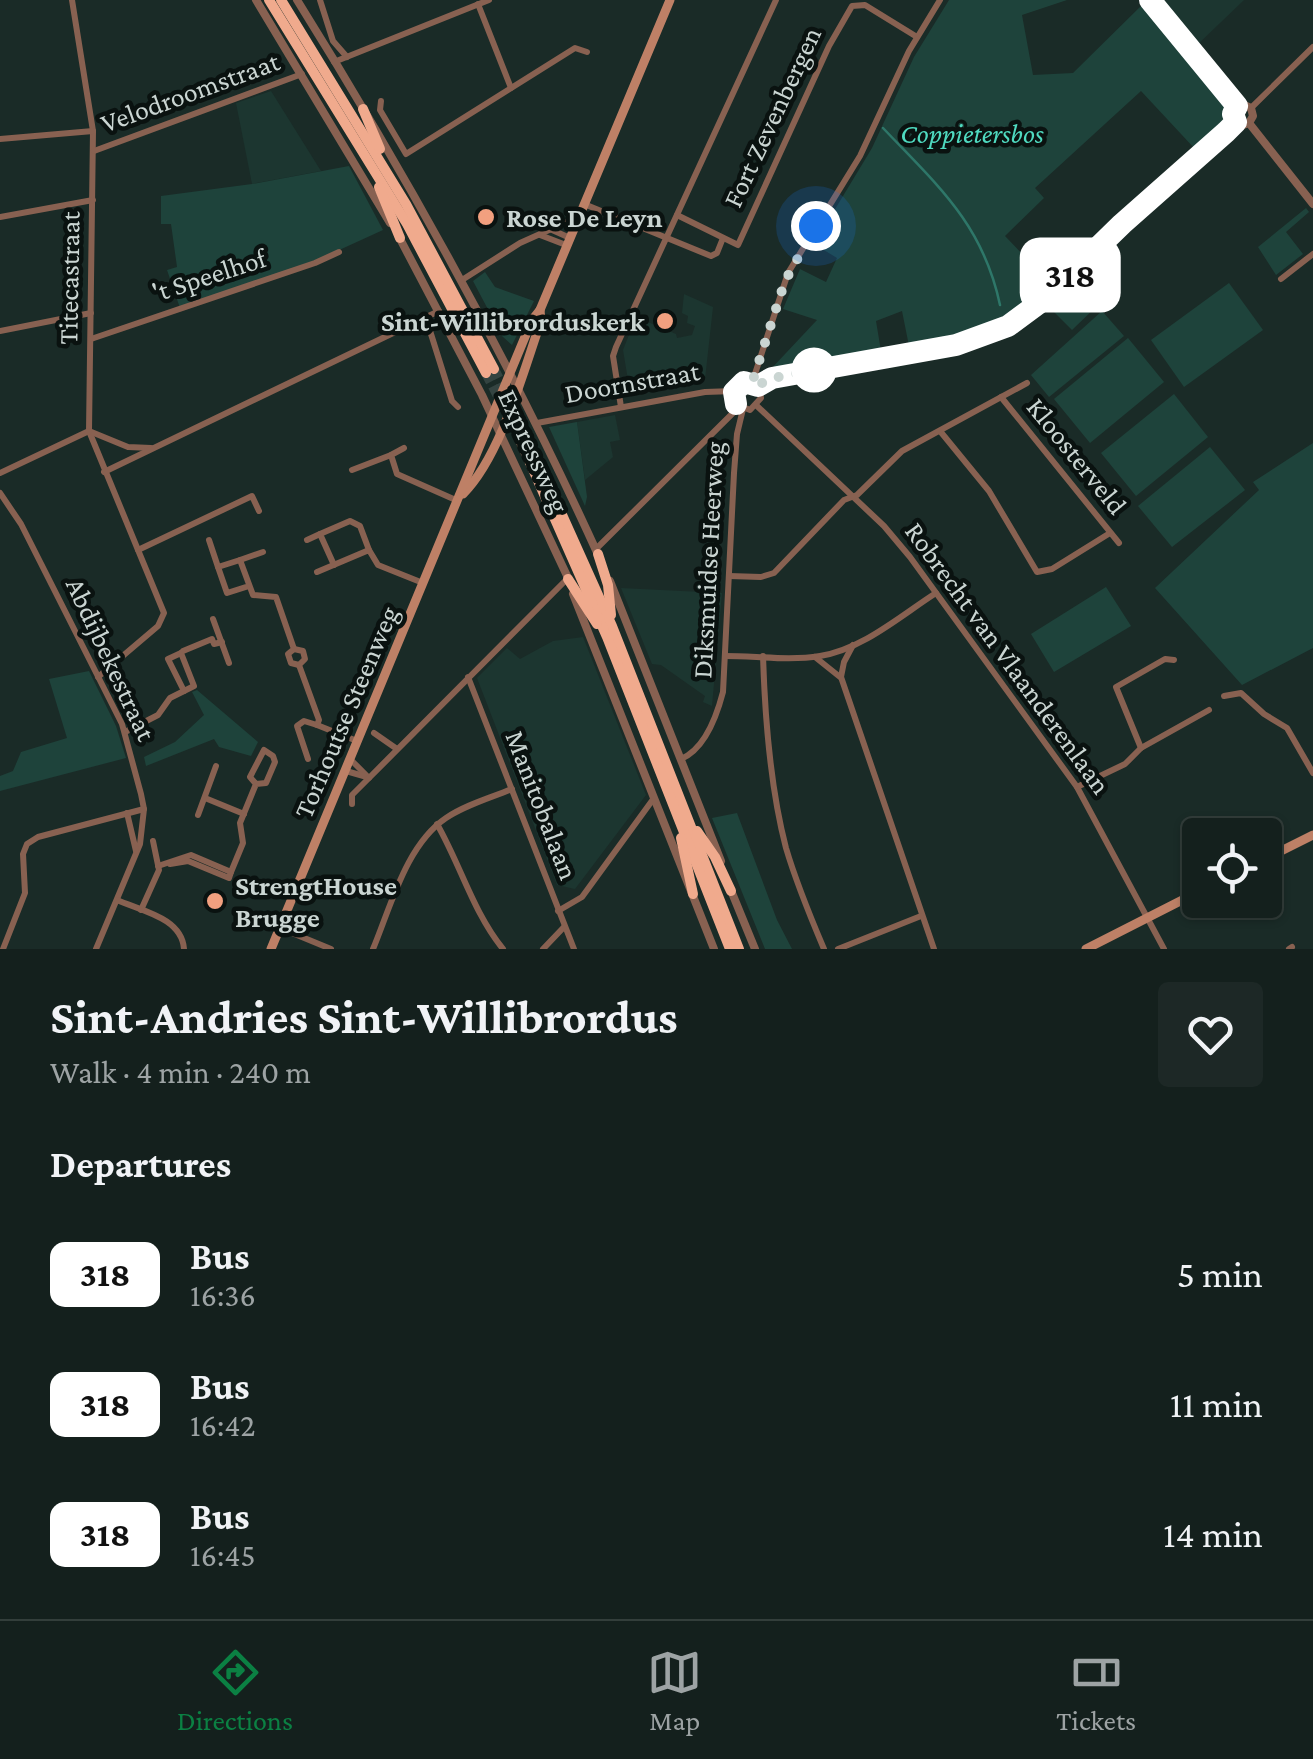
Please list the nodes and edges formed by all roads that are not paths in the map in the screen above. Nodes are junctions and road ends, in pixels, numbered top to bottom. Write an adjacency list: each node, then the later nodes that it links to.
1 (72, 0): 27 (street, Titecastraat)
2 (256, 0): 19 (street, Expressweg)
3 (269, 0): 30 (highway, Expressweg)
4 (282, 0): 30 (highway, Expressweg)
5 (297, 0): 18 (street, Expressweg)
6 (320, 0): 17 (street)
7 (488, 0): 13 (street)
8 (670, 0): 32 (main road, Torhoutse Steenweg)
9 (776, 0): 34 (street)
10 (940, 0): 14 (street)
11 (1150, 0): 22 (street)
12 (866, 2): 14 (street, Fort Zevenbergen); 41 (street, Fort Zevenbergen)
13 (478, 4): 17 (street); 20 (street)
14 (918, 37): 56 (street)
15 (1313, 47): 23 (street)
16 (587, 52): 20 (street)
17 (347, 57): 18 (street)
18 (334, 62): 24 (street, Expressweg)
19 (302, 74): 29 (street, Velodroomstraat); 40 (street, Expressweg)
20 (512, 88): 21 (street)
21 (381, 101)
22 (1237, 106): 23 (street); 25 (street)
23 (1251, 108): 26 (street)
24 (363, 109): 30 (highway); 46 (street, Expressweg)
25 (1236, 122): 26 (street); 56 (street)
26 (1249, 123): 33 (street)
27 (93, 131): 28 (street); 29 (street, Titecastraat)
28 (0, 138)
29 (94, 151): 31 (street, Titecastraat)
30 (380, 168): 40 (highway); 53 (highway, Expressweg)
31 (93, 200): 36 (street); 49 (street, Titecastraat)
32 (584, 204): 35 (main road, Torhoutse Steenweg); 39 (street, Fort Zevenbergen)
33 (1313, 204)
34 (678, 215): 39 (street); 41 (street, Fort Zevenbergen)
35 (578, 216): 37 (street); 42 (main road, Torhoutse Steenweg)
36 (0, 217)
37 (550, 229): 38 (street); 42 (street)
38 (538, 235): 42 (street); 46 (street)
39 (665, 236): 41 (street, Fort Zevenbergen); 62 (street)
40 (400, 238): 47 (street, Expressweg)
41 (724, 238)
42 (568, 242): 48 (main road, Torhoutse Steenweg)
43 (339, 252): 52 (street, 't Speelhof)
44 (1313, 254): 45 (street)
45 (1281, 279)
46 (462, 280): 54 (street, Expressweg)
47 (440, 310): 50 (street); 64 (street, Expressweg)
48 (540, 310): 54 (main road, Torhoutse Steenweg); 57 (main road, Torhoutse Steenweg)
49 (91, 313): 51 (street); 52 (street, Titecastraat)
50 (426, 318): 61 (street); 70 (street)
51 (0, 331)
52 (91, 338): 66 (street, Titecastraat)
53 (490, 371)
54 (511, 372): 57 (street, Expressweg); 64 (main road, Torhoutse Steenweg)
55 (1028, 383): 59 (street)
56 (755, 384): 58 (street); 60 (street)
57 (519, 387): 65 (street, Expressweg); 69 (main road, Torhoutse Steenweg)
58 (734, 392): 62 (street, Doornstraat); 63 (street, Diksmuidse Heerweg)
59 (1001, 398): 68 (street); 80 (street, Kloosterveld)
60 (757, 406): 63 (street, Diksmuidse Heerweg); 77 (street, Robrecht van Vlaanderenlaan)
61 (458, 407)
62 (621, 407): 65 (street, Doornstraat)
63 (741, 408): 88 (street); 93 (street, Diksmuidse Heerweg)
64 (492, 416): 69 (street, Expressweg); 78 (main road, Torhoutse Steenweg)
65 (537, 423): 88 (street, Expressweg)
66 (89, 431): 70 (street); 74 (street, Titecastraat); 75 (street)
67 (520, 431): 100 (highway, Expressweg)
68 (940, 431): 77 (street); 80 (street)
69 (500, 432): 78 (main road, Torhoutse Steenweg); 94 (street, Expressweg)
70 (162, 444): 74 (street)
71 (404, 448): 72 (street)
72 (391, 454): 73 (street); 78 (street)
73 (352, 470)
74 (104, 472): 85 (street, Titecastraat)
75 (0, 473)
76 (0, 493): 110 (street, Abdijbekestraat)
77 (852, 496): 93 (street); 97 (street, Robrecht van Vlaanderenlaan)
78 (461, 498): 95 (main road, Torhoutse Steenweg)
79 (259, 511): 85 (street)
80 (1110, 533): 84 (street, Kloosterveld)
81 (320, 534): 83 (street); 86 (street); 90 (street)
82 (209, 540): 91 (street)
83 (307, 540)
84 (1119, 543)
85 (138, 550): 110 (street, Titecastraat)
86 (369, 550): 90 (street); 95 (street)
87 (263, 552): 89 (street)
88 (597, 552): 100 (highway); 123 (street, Expressweg)
89 (240, 560): 91 (street); 96 (street)
90 (334, 565): 92 (street)
91 (218, 567): 96 (street)
92 (316, 572)
93 (730, 576): 105 (street, Diksmuidse Heerweg)
94 (568, 579): 100 (highway); 111 (street); 133 (street, Expressweg)
95 (424, 584): 119 (main road, Torhoutse Steenweg)
96 (249, 586): 116 (street)
97 (936, 593): 103 (street); 130 (street, Robrecht van Vlaanderenlaan)
98 (213, 619): 99 (street)
99 (218, 631): 101 (street); 102 (street)
100 (610, 631): 139 (highway, Expressweg)
101 (212, 639): 102 (street); 104 (street)
102 (222, 642): 109 (street)
103 (853, 645): 107 (street); 112 (street)
104 (181, 653): 113 (street); 113 (street)
105 (726, 656): 106 (street); 123 (street, Diksmuidse Heerweg)
106 (762, 656): 107 (street); 169 (street)
107 (814, 657): 112 (street)
108 (1174, 660): 121 (street)
109 (229, 662)
110 (98, 677): 117 (street, Abdijbekestraat)
111 (468, 677): 120 (street); 131 (street, Manitobalaan)
112 (841, 678): 152 (street)
113 (184, 691): 117 (street)
114 (1224, 696): 127 (street)
115 (1209, 710): 121 (street)
116 (317, 724): 119 (street); 122 (street)
117 (125, 732): 135 (street, Abdijbekestraat)
118 (374, 733): 120 (street)
119 (358, 742): 124 (main road, Torhoutse Steenweg)
120 (397, 748): 128 (street)
121 (1141, 748): 130 (street)
122 (308, 759)
123 (681, 759): 146 (street, Expressweg)
124 (351, 760): 126 (main road, Torhoutse Steenweg); 128 (street)
125 (216, 766): 132 (street)
126 (346, 771): 128 (street); 155 (main road, Torhoutse Steenweg)
127 (1313, 773)
128 (368, 778): 134 (street)
129 (256, 784): 129 (street); 137 (street)
130 (1077, 786): 153 (street, Robrecht van Vlaanderenlaan)
131 (512, 789): 140 (street); 151 (street, Manitobalaan)
132 (205, 798): 137 (street); 138 (street)
133 (654, 798): 147 (street, Expressweg); 151 (street)
134 (352, 804)
135 (144, 808): 136 (street); 144 (street, Abdijbekestraat)
136 (127, 813): 144 (street); 156 (street)
137 (244, 814): 145 (street)
138 (198, 815)
139 (683, 819): 146 (highway); 147 (highway); 166 (highway, Expressweg); 167 (highway, Expressweg)
140 (437, 824): 161 (street); 162 (street)
141 (1313, 834): 143 (main road)
142 (153, 841): 145 (street)
143 (1282, 850)
144 (136, 854): 148 (street, Abdijbekestraat)
145 (158, 866): 150 (street)
146 (731, 891): 168 (street, Expressweg)
147 (692, 894): 165 (street, Expressweg)
148 (117, 900): 150 (street); 157 (street, Abdijbekestraat)
149 (1182, 900): 153 (main road)
150 (141, 910): 158 (street)
151 (558, 911): 154 (street, Manitobalaan)
152 (921, 916): 170 (street); 171 (street)
153 (1149, 917): 172 (main road); 173 (street, Robrecht van Vlaanderenlaan)
154 (564, 927): 163 (street); 164 (street, Manitobalaan)
155 (280, 928): 159 (main road, Torhoutse Steenweg); 160 (street)
156 (3, 949)
157 (96, 949)
158 (184, 949)
159 (272, 949)
160 (331, 949)
161 (374, 949)
162 (503, 949)
163 (543, 949)
164 (574, 949)
165 (714, 949)
166 (730, 949)
167 (739, 949)
168 (754, 949)
169 (824, 949)
170 (838, 949)
171 (934, 949)
172 (1086, 949)
173 (1164, 949)

